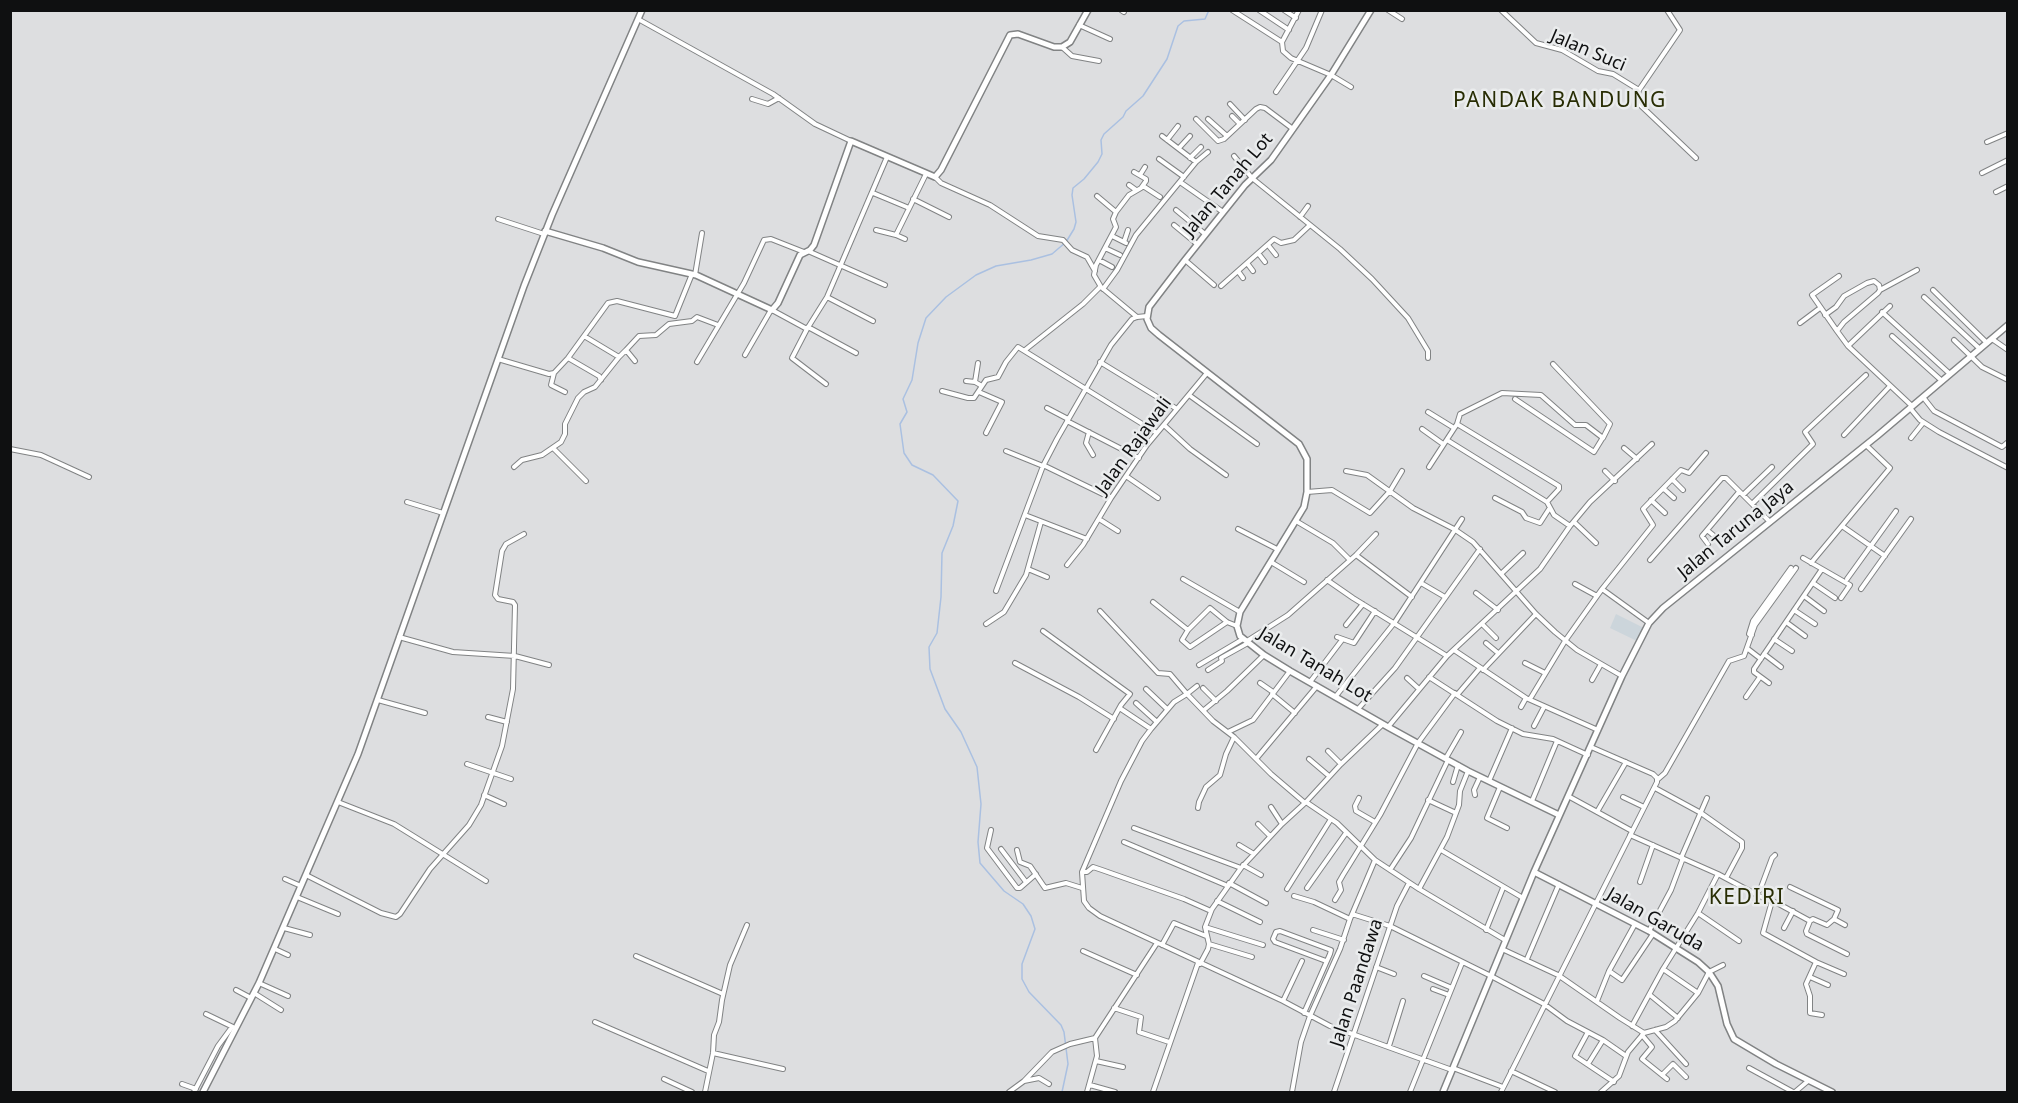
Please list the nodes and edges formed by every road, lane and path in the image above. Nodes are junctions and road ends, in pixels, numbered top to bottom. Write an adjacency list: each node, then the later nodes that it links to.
1 (642, 10): 13 (street)
2 (1088, 10): 15 (street)
3 (1232, 10): 18 (street)
4 (1259, 10): 16 (street)
5 (1284, 10): 12 (street)
6 (1299, 10): 12 (street)
7 (1322, 10): 20 (street)
8 (1371, 10): 22 (street, Jalan Tanah Lot)
9 (1388, 10): 14 (street)
10 (1501, 10): 24 (street, Jalan Suci)
11 (1667, 10): 24 (street)
12 (1296, 18): 16 (street)
13 (638, 19): 26 (street); 83 (street)
14 (1402, 19)
15 (1079, 25): 17 (street); 19 (street)
16 (1289, 30): 18 (street)
17 (1110, 39)
18 (1282, 42): 20 (street)
19 (1062, 47): 21 (street); 58 (street)
20 (1299, 60): 22 (street); 25 (street)
21 (1099, 61)
22 (1331, 75): 23 (street); 35 (street, Jalan Tanah Lot)
23 (1351, 87)
24 (1639, 90): 49 (street)
25 (1276, 92)
26 (779, 98): 27 (street); 41 (street)
27 (752, 99)
28 (1230, 104): 32 (street)
29 (1232, 116): 33 (street)
30 (1196, 118): 39 (street)
31 (1208, 119): 39 (street)
32 (1245, 120): 33 (street); 35 (street)
33 (1240, 124): 39 (street)
34 (1178, 126): 40 (street)
35 (1293, 129): 60 (street, Jalan Tanah Lot)
36 (2007, 133): 42 (street)
37 (1162, 136): 40 (street)
38 (1190, 136): 44 (street)
39 (1227, 136)
40 (1167, 140): 44 (street)
41 (851, 141): 47 (street); 92 (street)
42 (1987, 142)
43 (1201, 147): 48 (street)
44 (1179, 148): 48 (street)
45 (1208, 152): 52 (street)
46 (1234, 156): 60 (street)
47 (887, 157): 56 (street); 67 (street)
48 (1190, 158): 52 (street)
49 (1696, 158)
50 (1159, 159): 59 (street)
51 (2007, 160): 55 (street)
52 (1196, 162): 59 (street)
53 (1145, 167): 57 (street)
54 (1134, 172): 57 (street)
55 (1982, 173)
56 (926, 174): 58 (street); 70 (street)
57 (1140, 175): 63 (street)
58 (934, 177): 102 (street)
59 (1184, 177): 61 (street)
60 (1252, 178): 75 (street, Jalan Tanah Lot); 77 (street)
61 (1180, 182): 75 (street); 112 (street)
62 (1129, 185): 65 (street)
63 (1143, 186): 65 (street); 69 (street)
64 (2007, 186): 66 (street)
65 (1136, 190): 74 (street)
66 (1996, 192)
67 (873, 193): 72 (street); 100 (street)
68 (1097, 196): 74 (street)
69 (1160, 197)
70 (913, 199): 72 (street); 76 (street)
71 (1308, 206): 77 (street)
72 (909, 208): 86 (street)
73 (1176, 210): 85 (street)
74 (1116, 212): 87 (street)
75 (1223, 212): 85 (street, Jalan Tanah Lot)
76 (949, 217)
77 (1300, 217): 80 (street)
78 (498, 219): 83 (street)
79 (1174, 225): 89 (street)
80 (1310, 225): 90 (street); 145 (street)
81 (876, 230): 86 (street)
82 (1128, 230): 87 (street)
83 (545, 232): 106 (street); 146 (street)
84 (702, 233): 106 (street)
85 (1205, 234): 89 (street, Jalan Tanah Lot)
86 (896, 235): 88 (street)
87 (1112, 236): 91 (street)
88 (905, 239)
89 (1197, 244): 97 (street, Jalan Tanah Lot)
90 (1268, 244): 93 (street); 95 (street)
91 (1105, 248): 94 (street); 96 (street)
92 (805, 251): 100 (street); 115 (street); 120 (street)
93 (1258, 253): 98 (street); 99 (street)
94 (1120, 255)
95 (1276, 255)
96 (1099, 260): 101 (street); 102 (street)
97 (1185, 260): 110 (street); 124 (street, Jalan Tanah Lot)
98 (1265, 262)
99 (1247, 263): 104 (street); 105 (street)
100 (841, 267): 109 (street); 116 (street)
101 (1112, 267)
102 (1095, 270): 112 (street)
103 (1917, 270): 113 (street)
104 (1238, 271): 108 (street); 111 (street)
105 (1253, 271)
106 (693, 274): 115 (street); 131 (street)
107 (1839, 276): 119 (street)
108 (1243, 278)
109 (885, 285)
110 (1214, 285)
111 (1221, 286)
112 (1102, 288): 123 (street); 139 (street)
113 (1880, 290): 122 (street); 130 (street)
114 (1933, 290): 134 (street)
115 (737, 293): 120 (street); 128 (street)
116 (827, 297): 125 (street); 129 (street)
117 (1924, 297): 137 (street)
118 (1890, 306): 121 (street)
119 (1820, 308): 122 (street); 126 (street)
120 (771, 310): 129 (street); 141 (street)
121 (1882, 312): 135 (street); 154 (street)
122 (1826, 315): 130 (street)
123 (1137, 316): 124 (street); 149 (street)
124 (1147, 316): 153 (street, Jalan Tanah Lot)
125 (873, 321)
126 (1800, 323)
127 (2007, 325): 134 (street, Jalan Taruna Jaya)
128 (718, 326): 138 (street); 148 (street)
129 (808, 328): 140 (street); 161 (street)
130 (1837, 332): 135 (street)
131 (584, 336): 142 (street); 144 (street)
132 (1892, 336): 159 (street)
133 (1954, 340): 143 (street)
134 (1990, 341): 136 (street); 137 (street, Jalan Taruna Jaya)
135 (1848, 346): 163 (street)
136 (2004, 348)
137 (1981, 349): 143 (street, Jalan Taruna Jaya)
138 (626, 350): 142 (street); 147 (street)
139 (1025, 350): 162 (street); 164 (street)
140 (856, 353)
141 (745, 355)
142 (619, 357): 156 (street)
143 (1972, 357): 154 (street, Jalan Taruna Jaya); 157 (street)
144 (568, 358): 152 (street); 156 (street)
145 (1428, 358)
146 (498, 359): 152 (street); 228 (street)
147 (635, 361)
148 (697, 362)
149 (1100, 362): 164 (street); 173 (street)
150 (978, 363): 160 (street)
151 (1553, 364): 184 (street)
152 (554, 373): 166 (street)
153 (1207, 373): 168 (street, Jalan Rajawali); 216 (street, Jalan Tanah Lot)
154 (1950, 374): 159 (street, Jalan Taruna Jaya)
155 (1866, 375): 225 (street)
156 (602, 380): 191 (street)
157 (2007, 380)
158 (966, 381): 160 (street)
159 (1942, 381): 169 (street, Jalan Taruna Jaya)
160 (975, 382): 162 (street)
161 (826, 384)
162 (982, 386): 167 (street)
163 (1890, 386): 171 (street); 183 (street)
164 (1085, 388): 175 (street); 182 (street)
165 (942, 391): 167 (street)
166 (565, 392)
167 (979, 392): 181 (street)
168 (1189, 395): 173 (street, Jalan Rajawali); 188 (street)
169 (1923, 397): 171 (street, Jalan Taruna Jaya); 187 (street)
170 (1515, 399): 184 (street)
171 (1911, 407): 176 (street); 190 (street, Jalan Taruna Jaya)
172 (1047, 408): 175 (street)
173 (1177, 409): 177 (street, Jalan Rajawali)
174 (1428, 411): 178 (street)
175 (1067, 420): 180 (street); 199 (street)
176 (1920, 420): 185 (street); 203 (street)
177 (1164, 425): 182 (street, Jalan Rajawali); 207 (street)
178 (1455, 426): 184 (street); 186 (street); 224 (street)
179 (1422, 429): 186 (street)
180 (1089, 432): 196 (street); 197 (street)
181 (986, 433)
182 (1156, 433): 197 (street, Jalan Rajawali)
183 (1844, 435)
184 (1603, 438)
185 (1911, 438)
186 (1445, 442): 201 (street); 224 (street)
187 (2007, 442)
188 (1257, 444)
189 (1652, 444): 198 (street)
190 (1865, 445): 237 (street, Jalan Taruna Jaya); 239 (street)
191 (553, 448): 200 (street); 211 (street)
192 (1624, 448): 198 (street)
193 (10, 449): 209 (street)
194 (1006, 451): 199 (street)
195 (1706, 453): 210 (street)
196 (1093, 455)
197 (1138, 458): 208 (street, Jalan Rajawali)
198 (1637, 459): 212 (street)
199 (1043, 466): 218 (street); 230 (street)
200 (514, 467)
201 (1429, 467)
202 (1772, 467): 217 (street)
203 (2007, 468)
204 (1346, 471): 214 (street)
205 (1401, 471): 214 (street)
206 (1605, 471): 212 (street)
207 (1226, 475)
208 (1125, 476): 218 (street, Jalan Rajawali); 219 (street)
209 (89, 477)
210 (1672, 479): 213 (street); 215 (street)
211 (586, 481)
212 (1615, 481): 236 (street)
213 (1663, 488): 221 (street); 222 (street)
214 (1390, 490): 216 (street); 241 (street)
215 (1683, 490)
216 (1307, 492): 234 (street, Jalan Tanah Lot)
217 (1741, 494): 225 (street); 242 (street); 258 (street)
218 (1111, 498): 231 (street, Jalan Rajawali)
219 (1158, 498)
220 (1495, 498): 226 (street)
221 (1674, 498)
222 (1651, 500): 229 (street); 274 (street)
223 (407, 502): 228 (street)
224 (1547, 502): 226 (street)
225 (1752, 504): 237 (street)
226 (1549, 509): 238 (street)
227 (1896, 511): 250 (street)
228 (443, 513): 305 (street)
229 (1665, 513)
230 (1025, 515): 235 (street); 276 (street)
231 (1099, 519): 243 (street); 246 (street, Jalan Rajawali)
232 (1462, 519): 241 (street)
233 (1911, 519): 255 (street)
234 (1296, 521): 251 (street, Jalan Tanah Lot); 257 (street)
235 (1041, 522): 246 (street); 263 (street)
236 (1574, 522): 238 (street); 247 (street)
237 (1770, 522): 295 (street, Jalan Taruna Jaya)
238 (1570, 526): 277 (street)
239 (1842, 526): 250 (street); 260 (street)
240 (1238, 529): 251 (street)
241 (1454, 529): 252 (street); 271 (street)
242 (1707, 530): 248 (street); 249 (street)
243 (1118, 531)
244 (524, 534): 318 (street)
245 (1376, 534): 254 (street)
246 (1087, 539): 261 (street, Jalan Rajawali)
247 (1596, 543)
248 (1708, 544)
249 (1724, 544)
250 (1871, 546): 255 (street); 268 (street)
251 (1277, 549): 259 (street, Jalan Tanah Lot)
252 (1480, 549): 265 (street); 282 (street)
253 (1524, 553): 265 (street)
254 (1356, 555): 257 (street); 281 (street)
255 (1885, 556): 275 (street)
256 (1803, 558): 260 (street)
257 (1349, 559): 269 (street)
258 (1650, 560)
259 (1270, 561): 270 (street); 290 (street, Jalan Tanah Lot)
260 (1811, 563): 264 (street)
261 (1067, 565)
262 (1794, 568): 314 (street)
263 (1028, 569): 266 (street); 296 (street)
264 (1822, 569): 272 (street); 272 (street)
265 (1501, 574): 277 (street)
266 (1047, 577)
267 (1184, 579): 290 (street)
268 (1847, 579)
269 (1328, 580): 284 (street); 310 (street)
270 (1304, 582)
271 (1421, 583): 281 (street); 282 (street)
272 (1813, 583): 280 (street)
273 (1575, 584): 279 (street)
274 (1602, 589): 279 (street); 295 (street)
275 (1861, 589)
276 (996, 591)
277 (1516, 592): 285 (street); 291 (street)
278 (1476, 593): 285 (street)
279 (1597, 596): 311 (street)
280 (1804, 596): 286 (street); 289 (street)
281 (1412, 597): 294 (street)
282 (1445, 597): 303 (street)
283 (1153, 602): 301 (street)
284 (1363, 604): 288 (street); 299 (street)
285 (1498, 610): 297 (street)
286 (1794, 610): 292 (street); 298 (street)
287 (1100, 611): 345 (street)
288 (1375, 611): 294 (street); 309 (street)
289 (1824, 611)
290 (1240, 612): 300 (street, Jalan Tanah Lot)
291 (1536, 614): 311 (street); 316 (street)
292 (1786, 621): 304 (street); 308 (street)
293 (1227, 622): 300 (street); 301 (street); 301 (street)
294 (1395, 622): 303 (street); 347 (street)
295 (1649, 623): 331 (street, Jalan Taruna Jaya)
296 (986, 624)
297 (1482, 624): 307 (street); 313 (street)
298 (1815, 624)
299 (1346, 625)
300 (1237, 626): 310 (street, Jalan Tanah Lot)
301 (1188, 630)
302 (1043, 631): 355 (street)
303 (1416, 636): 319 (street); 358 (street)
304 (1805, 636)
305 (399, 637): 318 (street); 350 (street)
306 (1338, 637): 309 (street)
307 (1496, 638)
308 (1774, 639): 315 (street); 320 (street)
309 (1342, 640): 336 (street)
310 (1246, 641): 317 (street, Jalan Tanah Lot); 325 (street); 328 (street)
311 (1565, 641): 323 (street); 330 (street)
312 (1486, 643): 316 (street)
313 (1454, 650): 319 (street); 327 (street)
314 (1748, 650): 320 (street); 391 (street)
315 (1792, 651)
316 (1498, 653): 327 (street)
317 (1264, 655): 329 (street, Jalan Tanah Lot); 351 (street)
318 (515, 656): 324 (street); 364 (street)
319 (1447, 656): 332 (street)
320 (1762, 656): 326 (street); 333 (street)
321 (1015, 663): 362 (street)
322 (1525, 663): 330 (street)
323 (1600, 664): 331 (street); 335 (street)
324 (549, 665)
325 (1199, 665)
326 (1781, 667)
327 (1482, 669): 346 (street); 349 (street)
328 (1208, 670)
329 (1290, 671): 336 (street, Jalan Tanah Lot); 344 (street)
330 (1545, 673): 349 (street)
331 (1622, 676): 369 (street, Jalan Taruna Jaya)
332 (1429, 677): 343 (street); 346 (street)
333 (1760, 677): 338 (street); 348 (street)
334 (1407, 678): 343 (street)
335 (1592, 680)
336 (1310, 682): 340 (street, Jalan Tanah Lot)
337 (1260, 683): 344 (street)
338 (1769, 683)
339 (1197, 686): 345 (street)
340 (1317, 686): 347 (street, Jalan Tanah Lot); 359 (street)
341 (1203, 688): 351 (street)
342 (1146, 689): 356 (street)
343 (1419, 689): 365 (street)
344 (1273, 693): 359 (street); 371 (street)
345 (1187, 694): 356 (street); 357 (street)
346 (1456, 694): 367 (street); 374 (street)
347 (1336, 696): 358 (street, Jalan Tanah Lot)
348 (1746, 697)
349 (1528, 699): 353 (street); 354 (street)
350 (378, 700): 360 (street); 404 (street)
351 (1216, 701): 357 (street)
352 (1136, 703): 363 (street)
353 (1521, 707)
354 (1544, 707): 366 (street); 369 (street)
355 (1121, 709): 362 (street); 368 (street)
356 (1167, 709): 363 (street)
357 (1204, 710): 371 (street)
358 (1358, 710): 365 (street, Jalan Tanah Lot)
359 (1295, 712): 379 (street)
360 (425, 713)
361 (488, 717): 364 (street)
362 (1114, 719): 376 (street)
363 (1157, 722): 368 (street)
364 (507, 723): 387 (street)
365 (1385, 725): 374 (street, Jalan Tanah Lot); 384 (street)
366 (1534, 726)
367 (1512, 728): 373 (street); 392 (street)
368 (1151, 729): 438 (street)
369 (1598, 730): 375 (street, Jalan Taruna Jaya)
370 (1461, 732): 381 (street)
371 (1227, 733): 372 (street)
372 (1234, 737): 379 (street); 409 (street)
373 (1557, 741): 378 (street); 403 (street)
374 (1418, 743): 381 (street, Jalan Tanah Lot); 415 (street)
375 (1591, 747): 378 (street, Jalan Taruna Jaya); 382 (street)
376 (1096, 750)
377 (1328, 751): 384 (street)
378 (1588, 755): 398 (street, Jalan Taruna Jaya)
379 (1256, 759): 405 (street)
380 (1309, 759): 388 (street)
381 (1447, 759): 385 (street, Jalan Tanah Lot); 402 (street)
382 (1626, 762): 391 (street); 410 (street)
383 (468, 764): 387 (street)
384 (1341, 764): 388 (street)
385 (1458, 765): 386 (street, Jalan Tanah Lot); 393 (street)
386 (1468, 771): 389 (street, Jalan Tanah Lot); 411 (street)
387 (493, 772): 390 (street); 396 (street)
388 (1329, 776): 405 (street)
389 (1480, 777): 392 (street, Jalan Tanah Lot); 397 (street)
390 (511, 779)
391 (1657, 780): 395 (street)
392 (1489, 781): 394 (street, Jalan Tanah Lot)
393 (1453, 782)
394 (1500, 786): 403 (street, Jalan Tanah Lot); 419 (street)
395 (1655, 788): 408 (street); 412 (street)
396 (484, 795): 406 (street); 433 (street)
397 (1475, 795)
398 (1568, 796): 410 (street); 413 (street, Jalan Taruna Jaya)
399 (1623, 797): 408 (street)
400 (1359, 798): 415 (street)
401 (1707, 798): 412 (street)
402 (1428, 800): 411 (street); 437 (street)
403 (1532, 801): 413 (street, Jalan Tanah Lot)
404 (338, 802): 433 (street); 440 (street)
405 (1306, 803): 414 (street); 417 (street)
406 (504, 804)
407 (1271, 807): 417 (street)
408 (1644, 807): 422 (street)
409 (1198, 808)
410 (1597, 812): 422 (street)
411 (1456, 813): 430 (street)
412 (1701, 813): 434 (street); 444 (street)
413 (1559, 815): 439 (street)
414 (1331, 819): 421 (street); 457 (street)
415 (1375, 822): 427 (street)
416 (1258, 824): 423 (street)
417 (1282, 824): 423 (street)
418 (1134, 828): 436 (street)
419 (1507, 828)
420 (991, 830): 447 (street)
421 (1346, 832): 427 (street); 455 (street)
422 (1631, 833): 426 (street); 467 (street)
423 (1270, 836): 431 (street)
424 (1124, 843): 450 (street)
425 (1239, 845): 431 (street)
426 (1653, 845): 434 (street); 448 (street)
427 (1360, 847): 435 (street); 463 (street)
428 (1001, 849): 447 (street)
429 (1017, 850): 441 (street)
430 (1441, 850): 456 (street); 458 (street)
431 (1254, 854): 436 (street)
432 (1775, 855): 459 (street)
433 (443, 856): 440 (street); 446 (street)
434 (1682, 858): 443 (street); 485 (street)
435 (1375, 860): 437 (street); 472 (street)
436 (1242, 866): 442 (street); 450 (street)
437 (1390, 870): 449 (street)
438 (1082, 872): 454 (street); 468 (street)
439 (1534, 872): 451 (street, Jalan Garuda); 462 (street)
440 (306, 874): 452 (street)
441 (1036, 874): 447 (street); 454 (street)
442 (1261, 874)
443 (1718, 874): 444 (street); 470 (street)
444 (1726, 878): 459 (street)
445 (285, 879): 452 (street)
446 (486, 881)
447 (1026, 882)
448 (1640, 882)
449 (1409, 883): 458 (street); 479 (street, Jalan Paandawa)
450 (1229, 884): 464 (street); 466 (street)
451 (1559, 884): 467 (street, Jalan Garuda); 502 (street)
452 (302, 886): 461 (street)
453 (1790, 887): 473 (street)
454 (1082, 888): 491 (street)
455 (1307, 888)
456 (1503, 888): 462 (street); 484 (street)
457 (1287, 889)
458 (1419, 889): 484 (street)
459 (1756, 892): 465 (street)
460 (1294, 896): 472 (street)
461 (297, 897): 471 (street); 481 (street)
462 (1523, 898): 489 (street)
463 (1335, 900)
464 (1217, 901): 468 (street); 475 (street)
465 (1772, 901): 469 (street); 505 (street)
466 (1266, 903)
467 (1596, 903): 476 (street, Jalan Garuda); 516 (street)
468 (1211, 911): 480 (street)
469 (1793, 912): 474 (street); 482 (street)
470 (1698, 913): 490 (street); 494 (street)
471 (338, 914)
472 (1351, 916): 479 (street); 488 (street)
473 (1834, 919): 474 (street); 477 (street)
474 (1810, 921): 498 (street)
475 (1260, 922)
476 (1635, 924): 485 (street, Jalan Garuda); 511 (street)
477 (1845, 925)
478 (747, 926): 526 (street)
479 (1390, 926): 507 (street); 509 (street, Jalan Paandawa)
480 (1205, 927): 487 (street); 493 (street)
481 (284, 928): 486 (street); 495 (street)
482 (1784, 928)
483 (1313, 930): 488 (street)
484 (1486, 930): 489 (street)
485 (1651, 932): 494 (street, Jalan Garuda); 511 (street)
486 (309, 935)
487 (1207, 936): 491 (street); 492 (street)
488 (1344, 940): 540 (street)
489 (1505, 940): 496 (street)
490 (1739, 941)
491 (1160, 944): 506 (street); 515 (street)
492 (1209, 944): 501 (street); 506 (street)
493 (1263, 945)
494 (1676, 947): 510 (street); 512 (street, Jalan Garuda)
495 (275, 949): 499 (street); 520 (street)
496 (1502, 949): 502 (street); 518 (street)
497 (1083, 951): 515 (street)
498 (1847, 954)
499 (288, 955)
500 (636, 956): 526 (street)
501 (1252, 957)
502 (1527, 959): 516 (street)
503 (1302, 961): 531 (street)
504 (1326, 961): 504 (street); 537 (street)
505 (1816, 962): 514 (street); 519 (street)
506 (1199, 963): 531 (street); 551 (street)
507 (1462, 963): 518 (street); 522 (street)
508 (1723, 965): 512 (street)
509 (1376, 967): 513 (street); 547 (street, Jalan Paandawa)
510 (1663, 969): 525 (street); 528 (street)
511 (1609, 971): 533 (street)
512 (1709, 972): 525 (street); 572 (street, Jalan Garuda)
513 (1394, 974)
514 (1844, 974)
515 (1137, 975): 535 (street)
516 (1558, 975): 533 (street); 534 (street)
517 (1424, 976): 522 (street)
518 (1491, 976): 534 (street); 561 (street)
519 (1810, 977): 521 (street); 539 (street)
520 (259, 983): 529 (street); 530 (street)
521 (1828, 985)
522 (1452, 988): 527 (street)
523 (1433, 989): 527 (street)
524 (236, 990): 529 (street)
525 (1698, 993): 541 (street)
526 (723, 994): 553 (street)
527 (1449, 995): 555 (street)
528 (1650, 995): 541 (street); 543 (street)
529 (253, 996): 536 (street); 544 (street)
530 (288, 996)
531 (1283, 1001): 537 (street)
532 (1403, 1001): 552 (street)
533 (1596, 1001): 543 (street)
534 (1544, 1004): 546 (street); 565 (street)
535 (1114, 1008): 549 (street); 551 (street)
536 (281, 1010)
537 (1304, 1013): 540 (street)
538 (206, 1014): 544 (street)
539 (1822, 1015)
540 (1310, 1016): 547 (street); 586 (street)
541 (1678, 1018): 545 (street)
542 (595, 1022): 564 (street)
543 (1632, 1026): 548 (street)
544 (234, 1028): 562 (street); 566 (street)
545 (1654, 1030): 548 (street); 558 (street)
546 (1588, 1032): 550 (street); 557 (street)
547 (1355, 1033): 552 (street); 587 (street, Jalan Paandawa)
548 (1643, 1034): 554 (street); 567 (street)
549 (1095, 1038): 556 (street); 571 (street)
550 (1603, 1040): 554 (street); 557 (street)
551 (1169, 1042): 585 (street)
552 (1389, 1046): 555 (street)
553 (713, 1053): 563 (street); 564 (street)
554 (1626, 1056): 573 (street)
555 (1424, 1059): 561 (street); 588 (street)
556 (1096, 1061): 559 (street); 576 (street)
557 (1588, 1064): 573 (street)
558 (1686, 1064)
559 (1123, 1067)
560 (1749, 1068): 592 (street)
561 (1453, 1069): 577 (street); 589 (street)
562 (206, 1070): 566 (street); 578 (street)
563 (783, 1070)
564 (708, 1071): 581 (street)
565 (1511, 1071): 577 (street); 590 (street)
566 (212, 1073): 579 (street)
567 (1662, 1075): 568 (street); 570 (street)
568 (1686, 1077)
569 (664, 1079): 580 (street)
570 (1667, 1079)
571 (1024, 1081): 575 (street); 582 (street)
572 (1808, 1081): 592 (street); 593 (street)
573 (1614, 1082): 591 (street)
574 (182, 1084): 578 (street)
575 (1049, 1084)
576 (1090, 1085): 583 (street); 584 (street)
577 (1503, 1090)
578 (195, 1091)
579 (203, 1092)
580 (692, 1092)
581 (705, 1092)
582 (1009, 1092)
583 (1087, 1092)
584 (1115, 1092)
585 (1153, 1092)
586 (1292, 1092)
587 (1334, 1092)
588 (1410, 1092)
589 (1443, 1092)
590 (1555, 1092)
591 (1601, 1092)
592 (1794, 1092)
593 (1832, 1092)

